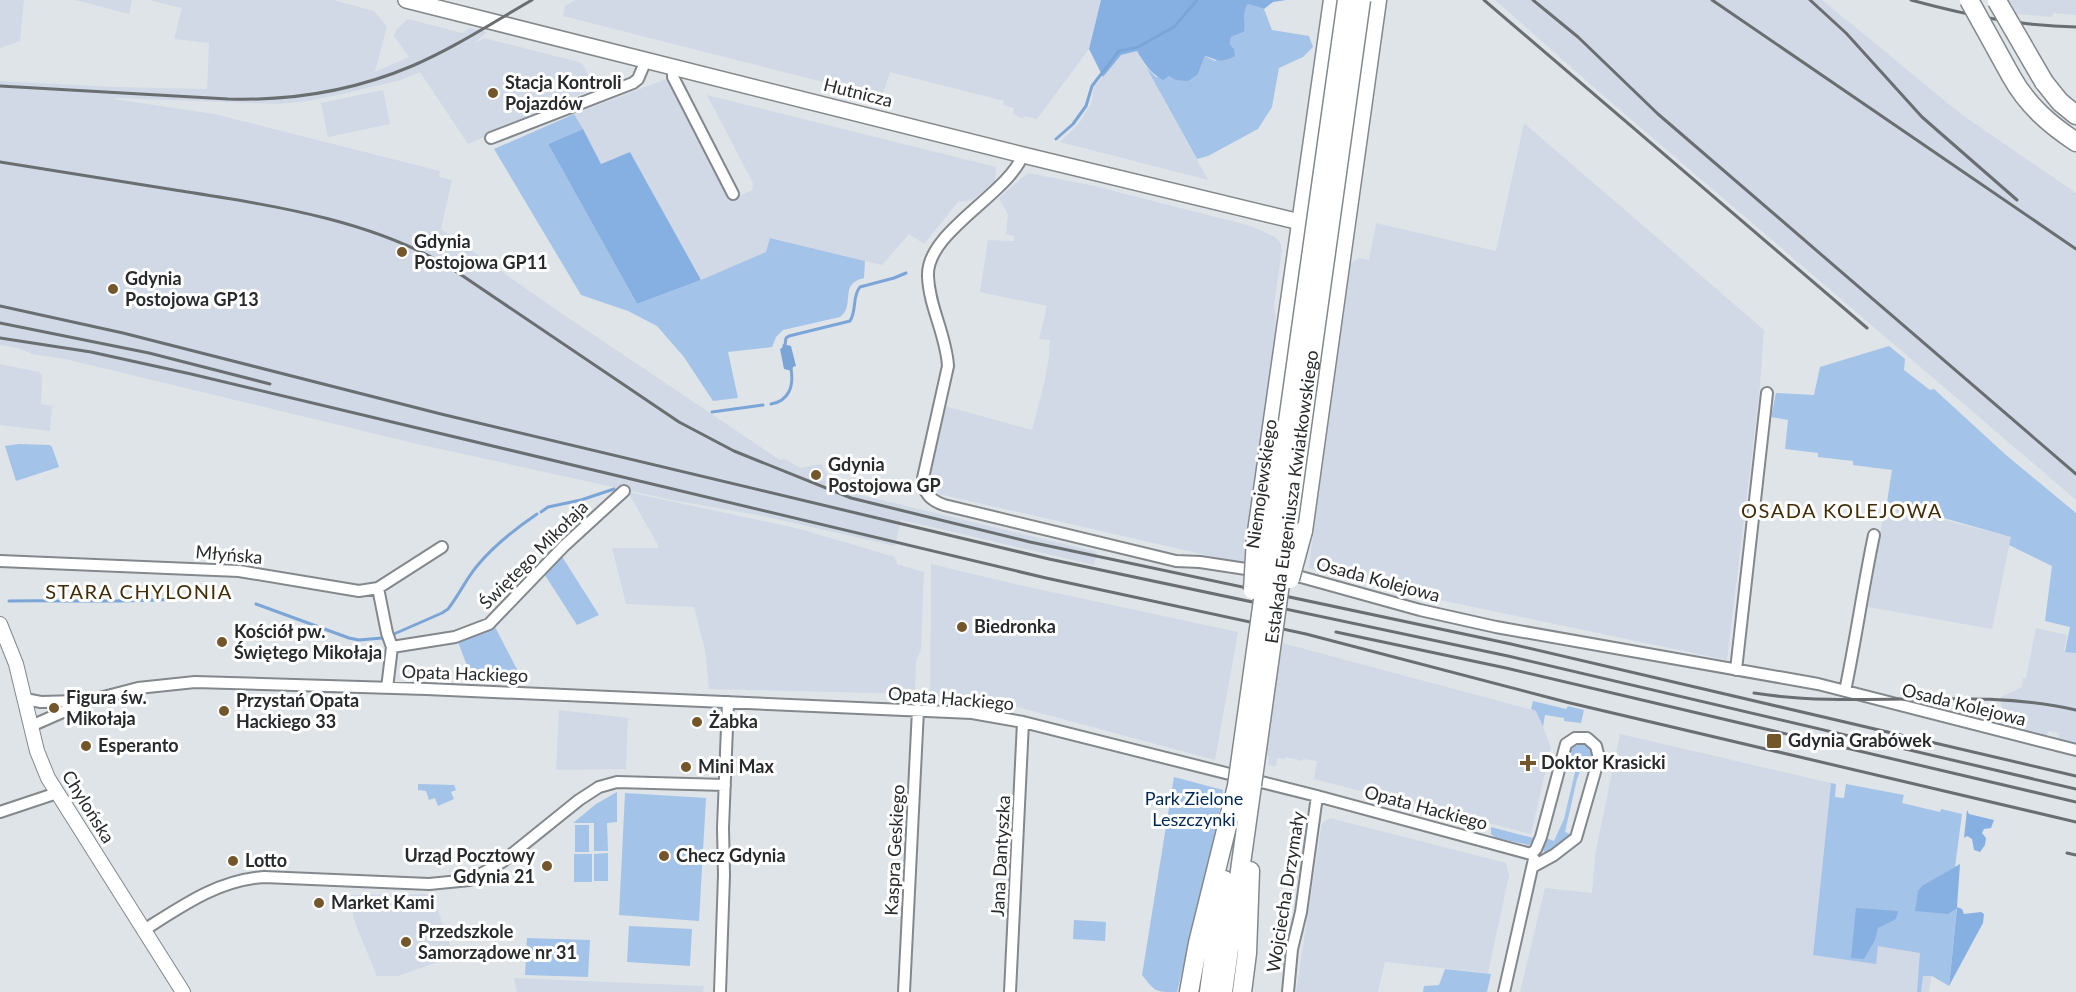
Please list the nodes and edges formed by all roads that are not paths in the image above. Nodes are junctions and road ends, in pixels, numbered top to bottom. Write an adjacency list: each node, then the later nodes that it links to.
1 (406, 0): 8 (main road, Hutnicza)
2 (1333, 0): 15 (highway)
3 (1347, 0): 19 (highway, Estakada Eugeniusza Kwiatkowskiego, bridge)
4 (1361, 0): 29 (highway, Estakada Eugeniusza Kwiatkowskiego, bridge)
5 (1377, 0): 16 (highway)
6 (1969, 0): 12 (highway, bridge)
7 (1997, 0): 10 (highway, bridge)
8 (646, 60): 9 (main road, Hutnicza); 11 (street)
9 (673, 67): 13 (main road, Hutnicza); 14 (street)
10 (2076, 115)
11 (491, 138)
12 (2076, 142)
13 (1023, 155): 15 (main road, Hutnicza); 25 (street, Osada Kolejowa)
14 (733, 194)
15 (1300, 222): 16 (main road, Hutnicza); 17 (highway)
16 (1344, 231): 18 (highway)
17 (1296, 255): 19 (street, Niemojewskiego); 29 (highway, bridge)
18 (1340, 262): 25 (street, Niemojewskiego); 29 (highway, bridge)
19 (1305, 295): 25 (street, Niemojewskiego); 29 (highway, Estakada Eugeniusza Kwiatkowskiego, bridge)
20 (1767, 393): 30 (street)
21 (624, 491): 28 (street, Świętego Mikołaja)
22 (1875, 535): 32 (street)
23 (442, 547): 26 (street)
24 (0, 561): 26 (street, Młyńska)
25 (1274, 573): 30 (street, Osada Kolejowa)
26 (378, 588): 28 (street)
27 (0, 624): 33 (street, Chylońska)
28 (392, 647): 31 (street)
29 (1262, 657): 41 (highway, Estakada Eugeniusza Kwiatkowskiego, bridge)
30 (1736, 670): 32 (street, Osada Kolejowa)
31 (387, 688): 34 (street); 35 (street, Opata Hackiego)
32 (1845, 691): 39 (street, Osada Kolejowa)
33 (25, 699): 34 (street); 38 (street, Chylońska)
34 (88, 701): 38 (street)
35 (728, 702): 36 (street, Opata Hackiego); 40 (street)
36 (918, 710): 37 (street, Opata Hackiego); 50 (street, Kaspra Geskiego)
37 (1023, 722): 43 (street, Opata Hackiego); 51 (street, Jana Dantyszka)
38 (31, 726): 42 (street, Chylońska)
39 (2076, 750)
40 (725, 785): 47 (street); 49 (street)
41 (1245, 786): 52 (highway); 53 (highway, Estakada Eugeniusza Kwiatkowskiego); 54 (highway, Estakada Eugeniusza Kwiatkowskiego); 55 (highway)
42 (57, 793): 44 (street); 47 (street, Chylońska)
43 (1317, 796): 45 (street, Opata Hackiego); 56 (street, Wojciecha Drzymały)
44 (0, 812)
45 (1531, 854): 46 (street); 46 (street)
46 (1534, 866): 57 (street)
47 (144, 930): 48 (street, Chylońska)
48 (183, 992)
49 (720, 992)
50 (904, 992)
51 (1010, 992)
52 (1190, 992)
53 (1209, 992)
54 (1222, 992)
55 (1242, 992)
56 (1288, 992)
57 (1504, 992)

